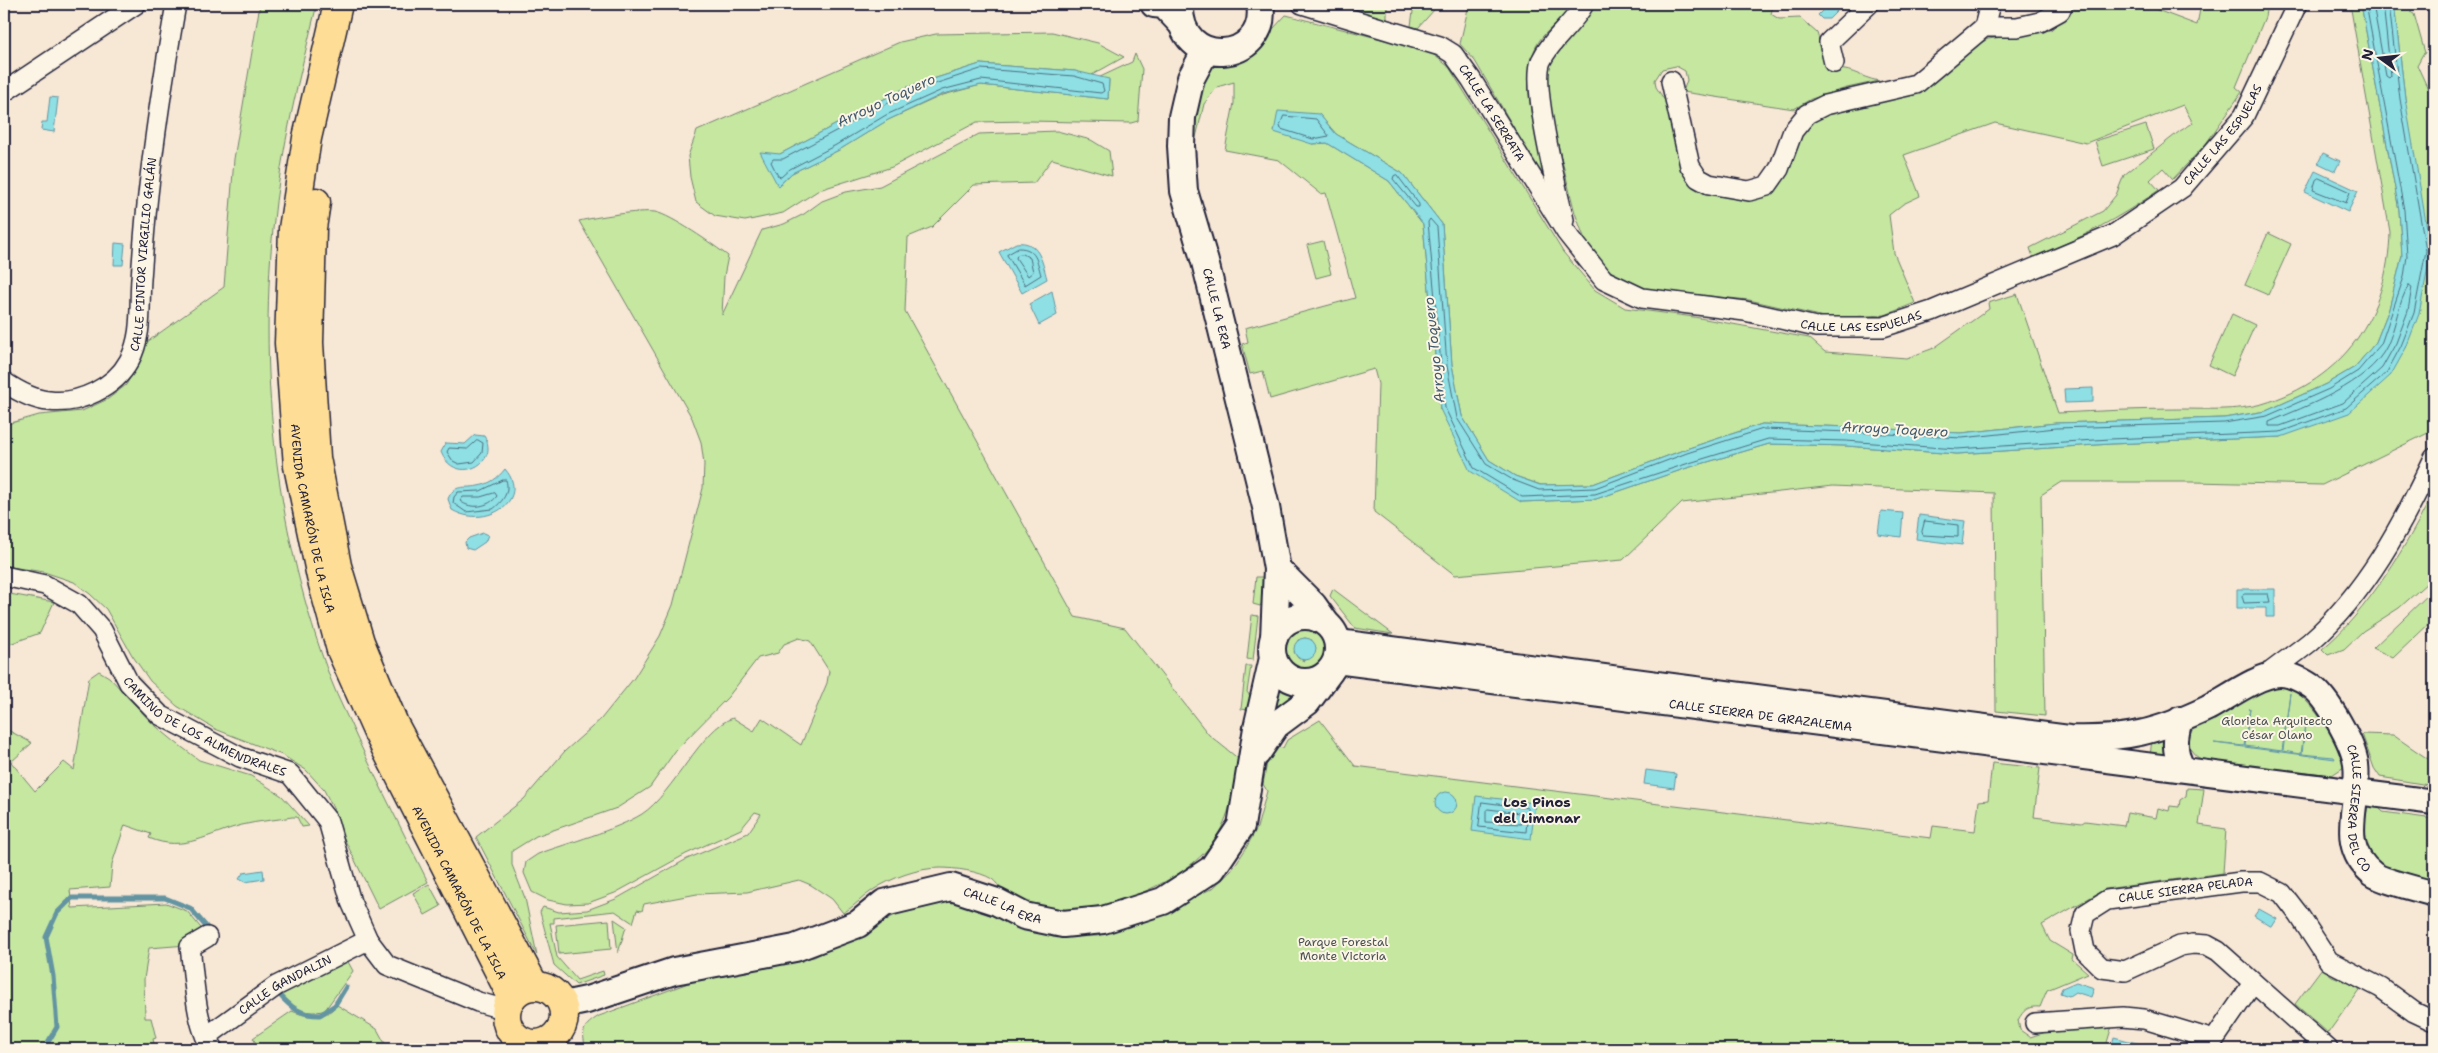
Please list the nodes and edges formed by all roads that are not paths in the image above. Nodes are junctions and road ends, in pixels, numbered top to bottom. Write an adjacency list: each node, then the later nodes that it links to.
1 (136, 4): 18 (street)
2 (176, 4): 20 (street, CALLE PINTOR VIRGILIO GALÁN)
3 (338, 4): 39 (main road, AVENIDA CAMARÓN DE LA ISLA)
4 (358, 4): 38 (main road, AVENIDA CAMARÓN DE LA ISLA)
5 (1154, 4): 13 (main road)
6 (1265, 4): 15 (main road)
7 (1302, 4): 19 (street, CALLE LA SERRATA)
8 (1584, 4): 19 (street, CALLE LAS ESPUELAS)
9 (1869, 4): 16 (street)
10 (1990, 4): 14 (street)
11 (2063, 4): 14 (street)
12 (2297, 4): 19 (street, CALLE LAS ESPUELAS)
13 (1180, 13): 15 (main road)
14 (1984, 27): 17 (street)
15 (1206, 50): 22 (main road, CALLE LA ERA)
16 (1834, 63)
17 (1671, 81)
18 (4, 92)
19 (1566, 232)
20 (4, 382)
21 (2434, 458): 24 (street, CALLE SIERRA DEL CO)
22 (1277, 569): 25 (main road, CALLE LA ERA); 26 (main road)
23 (4, 576): 36 (street, CAMINO DE LOS ALMENDRALES)
24 (2310, 641): 27 (street, CALLE SIERRA DEL CO); 28 (street, CALLE SIERRA DEL CO)
25 (1274, 648): 26 (main road); 26 (main road); 30 (main road, CALLE LA ERA)
26 (1332, 649): 29 (street, CALLE SIERRA DE GRAZALEMA); 30 (main road); 31 (street, CALLE SIERRA DE GRAZALEMA)
27 (2262, 678): 28 (street, CALLE SIERRA DEL CO); 29 (street, CALLE SIERRA DE GRAZALEMA)
28 (2312, 687): 32 (street, CALLE SIERRA DEL CO)
29 (2180, 719): 31 (street)
30 (1253, 760): 40 (main road, CALLE LA ERA)
31 (2183, 769): 32 (street, CALLE SIERRA DE GRAZALEMA)
32 (2355, 792): 33 (street, CALLE SIERRA DE GRAZALEMA); 34 (street, CALLE SIERRA DEL CO)
33 (2434, 802)
34 (2434, 894)
35 (207, 937): 43 (street)
36 (368, 940): 39 (street, CAMINO DE LOS ALMENDRALES); 43 (street, CALLE GANDALIN)
37 (2253, 983): 41 (street, CALLE SIERRA PELADA); 45 (street); 46 (street)
38 (534, 986): 39 (main road); 40 (main road)
39 (508, 1004): 44 (main road)
40 (562, 1005): 44 (main road)
41 (2434, 1019)
42 (2035, 1022): 45 (street)
43 (210, 1043)
44 (542, 1044)
45 (2218, 1045)
46 (2328, 1049)

